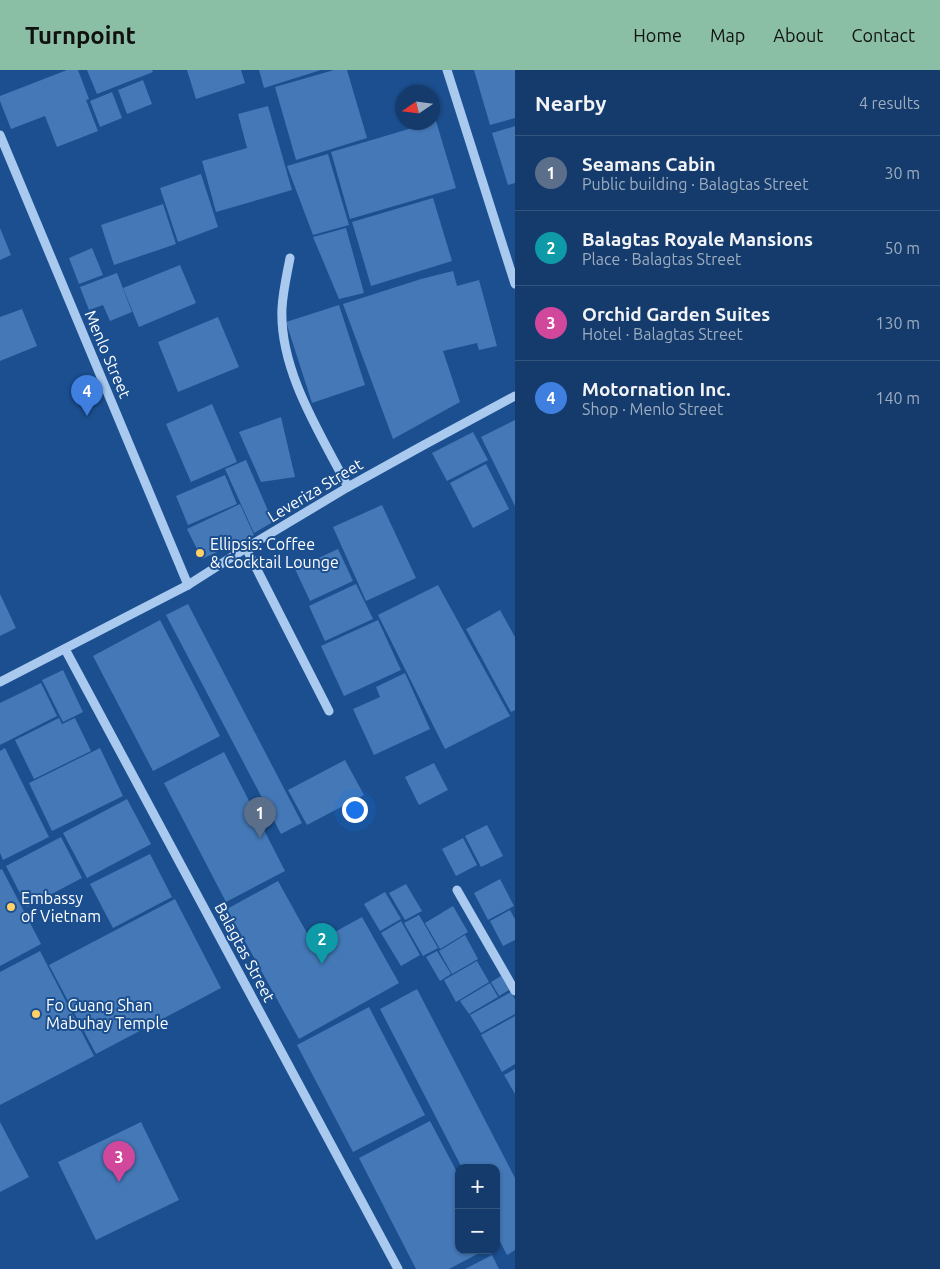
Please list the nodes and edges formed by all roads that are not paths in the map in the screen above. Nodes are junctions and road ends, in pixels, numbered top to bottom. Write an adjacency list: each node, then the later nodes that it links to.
1 (447, 70): 4 (street)
2 (0, 135): 8 (street, Menlo Street)
3 (290, 258): 6 (street)
4 (515, 284)
5 (515, 396): 6 (street, Leveriza Street)
6 (348, 487): 7 (street, Leveriza Street)
7 (246, 548): 8 (street, Leveriza Street); 11 (street)
8 (188, 585): 9 (street, Leveriza Street)
9 (65, 649): 10 (street, Leveriza Street); 14 (street, Balagtas Street)
10 (0, 682)
11 (329, 711)
12 (457, 890): 13 (street)
13 (515, 991)
14 (398, 1269)

